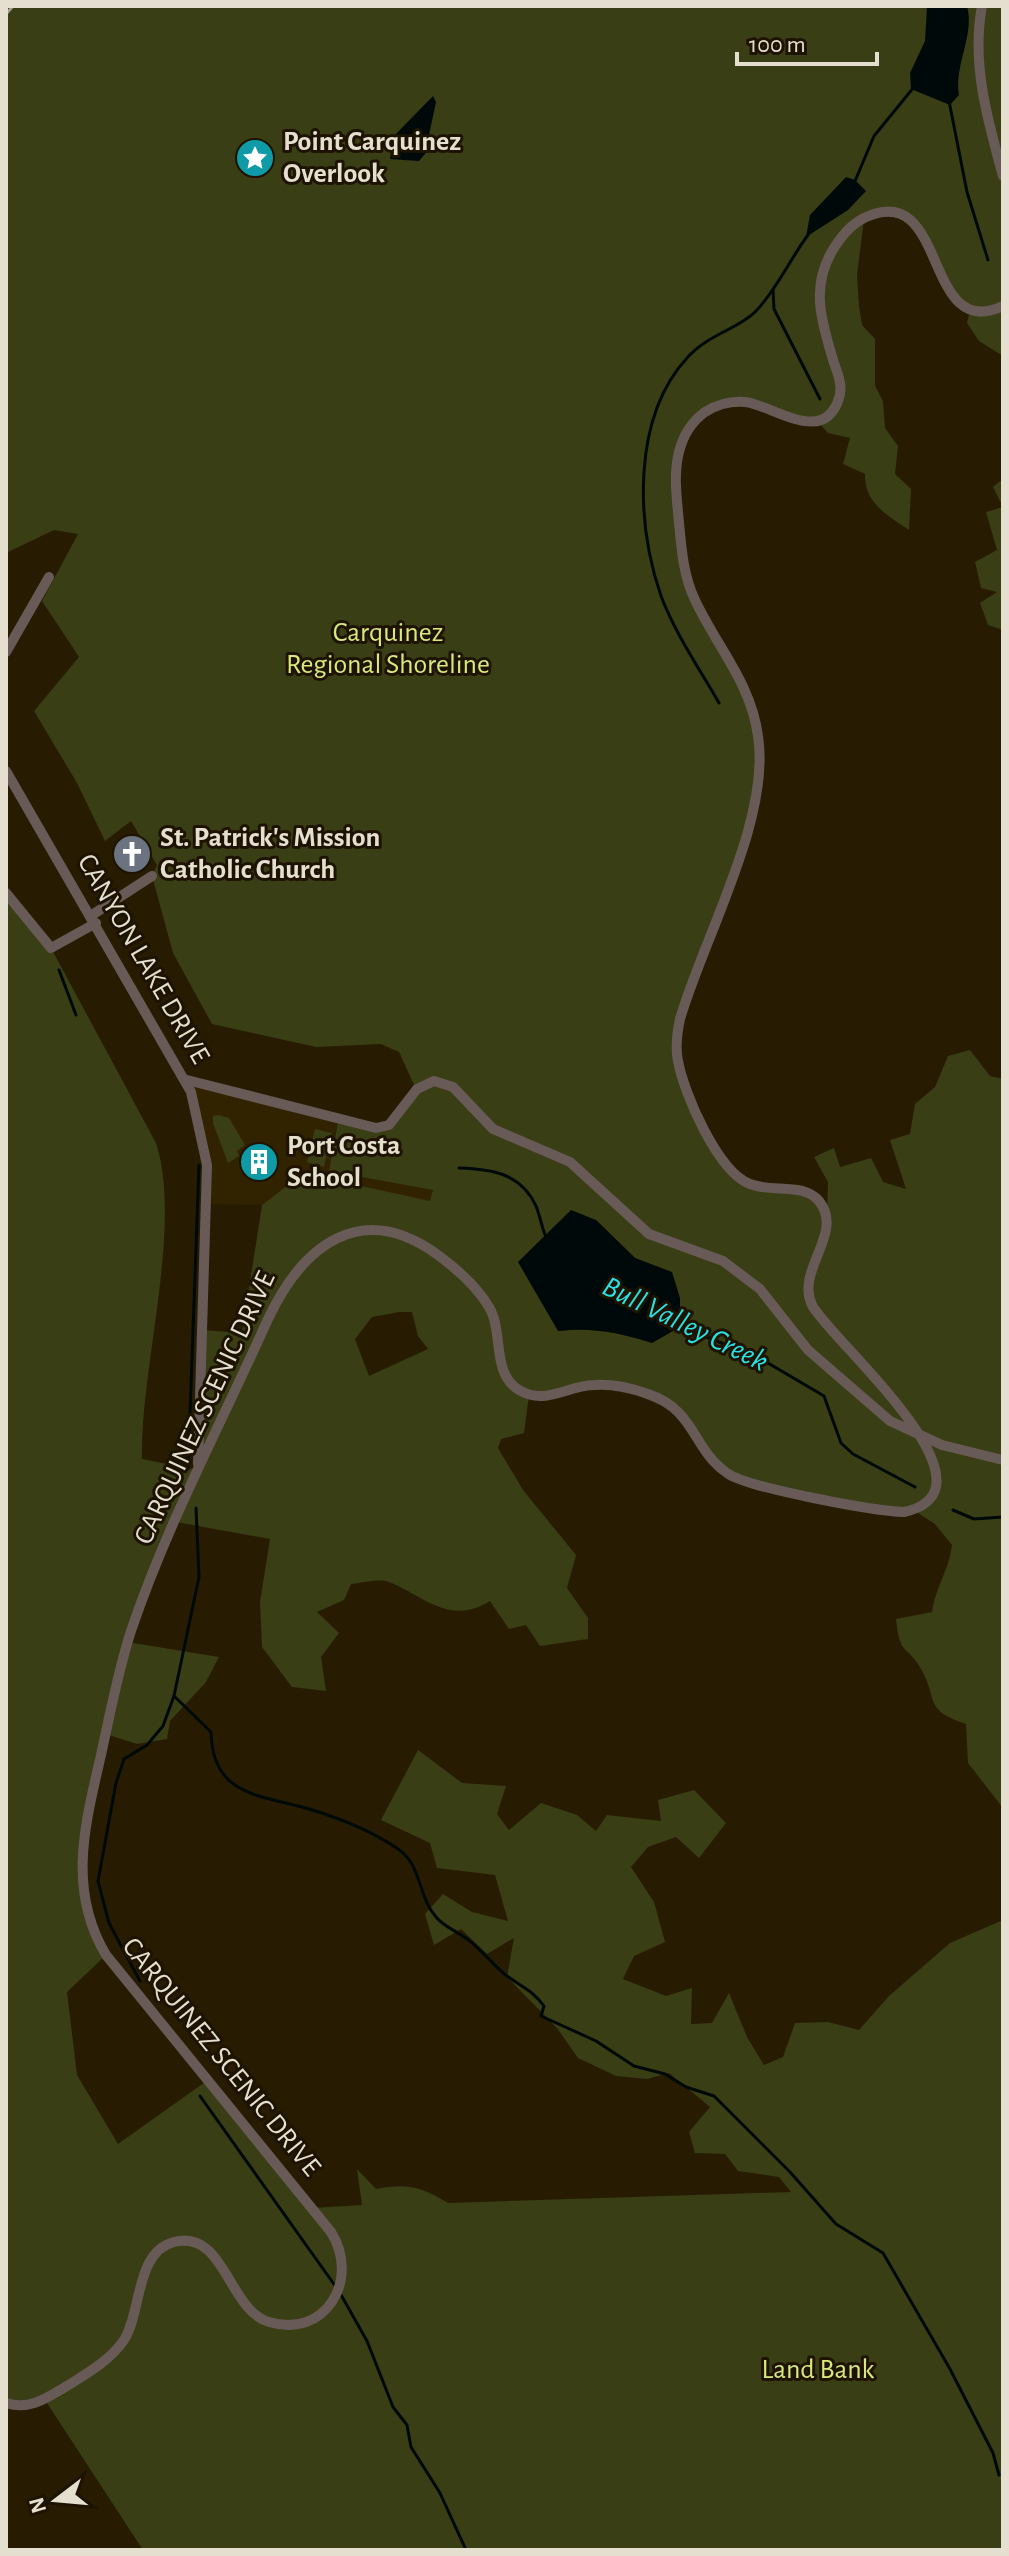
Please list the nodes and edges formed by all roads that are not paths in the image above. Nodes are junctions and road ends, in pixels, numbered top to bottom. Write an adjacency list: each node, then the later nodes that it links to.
1 (982, 6): 2 (street)
2 (1003, 176)
3 (1003, 306): 11 (street, CARQUINEZ SCENIC DRIVE)
4 (49, 577): 5 (street)
5 (6, 652)
6 (6, 771): 9 (street, CANYON LAKE DRIVE)
7 (152, 876): 9 (street)
8 (6, 893): 9 (street)
9 (94, 919): 10 (street, CANYON LAKE DRIVE)
10 (187, 1080): 11 (street); 13 (street, CANYON LAKE DRIVE)
11 (927, 1439): 12 (street); 13 (street, CARQUINEZ SCENIC DRIVE)
12 (1003, 1460)
13 (198, 1470): 14 (street, CARQUINEZ SCENIC DRIVE)
14 (6, 2403)

